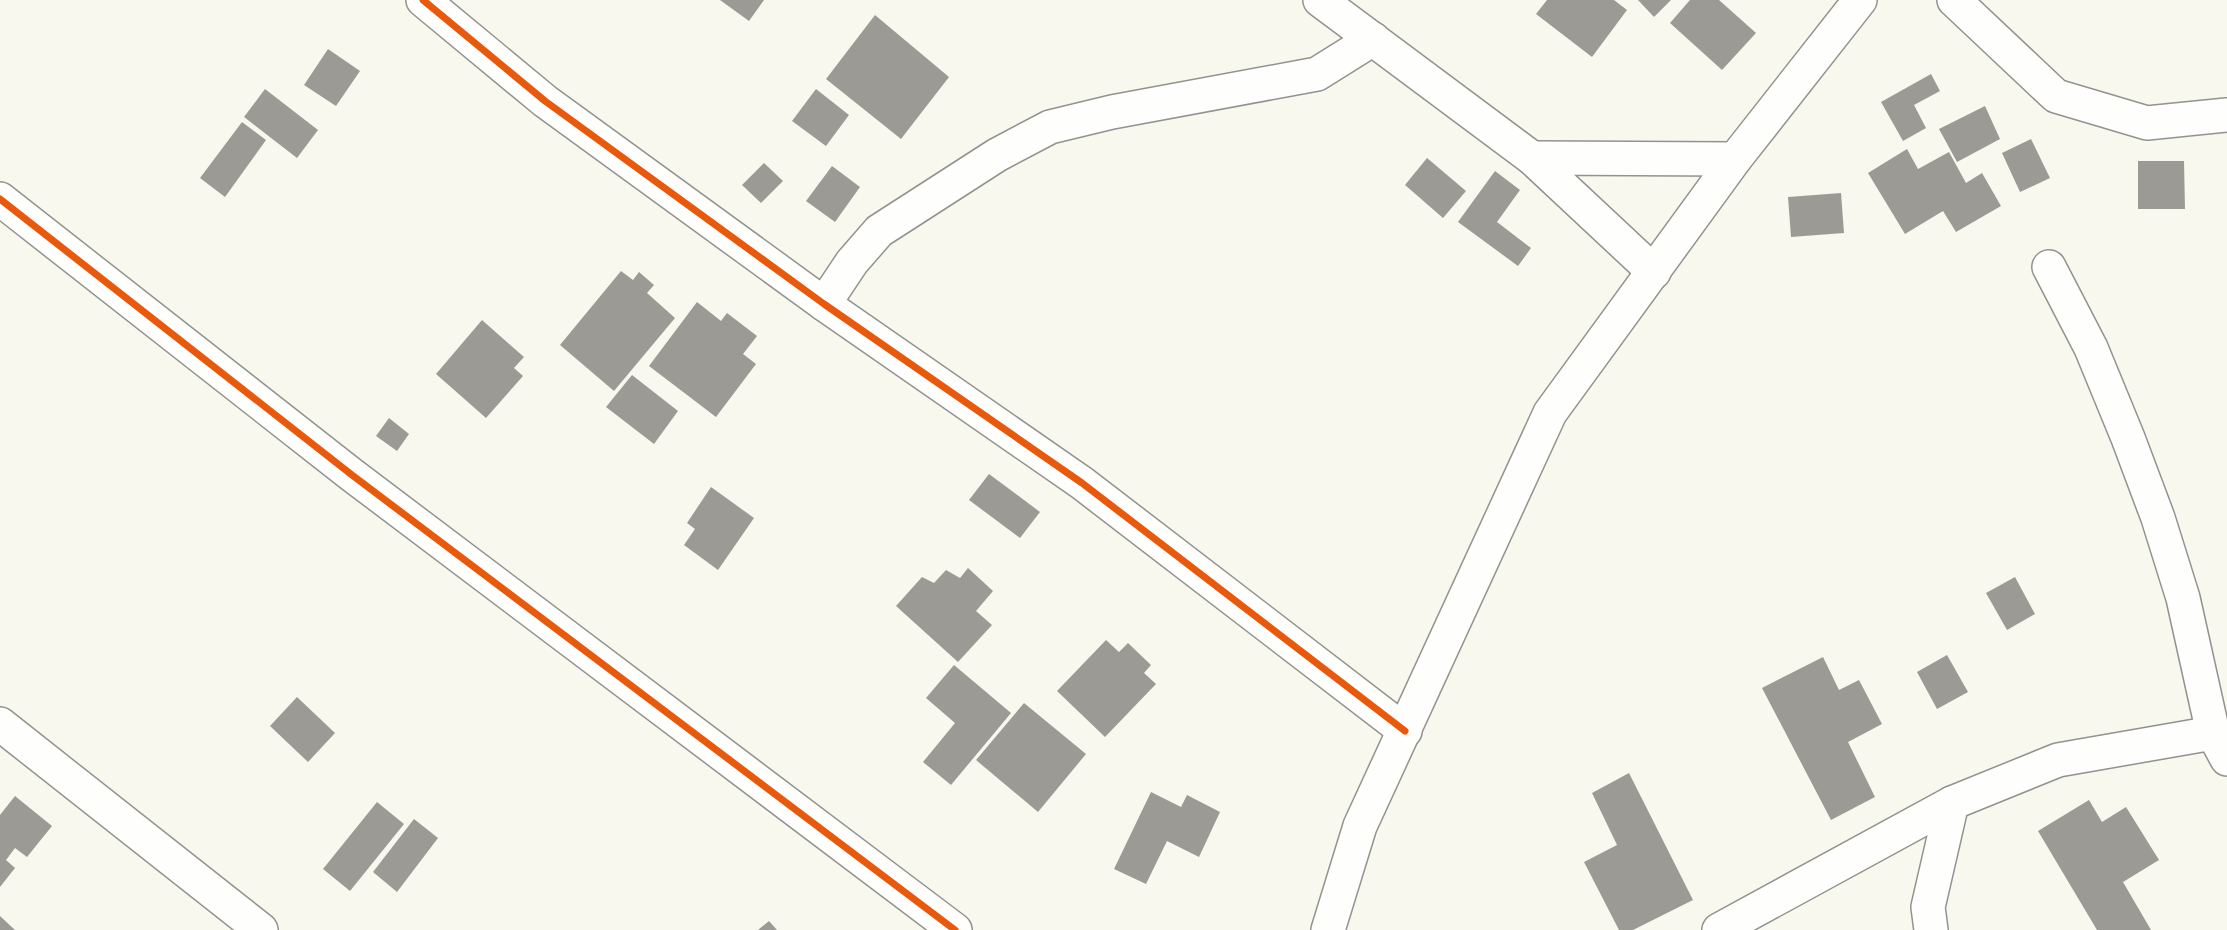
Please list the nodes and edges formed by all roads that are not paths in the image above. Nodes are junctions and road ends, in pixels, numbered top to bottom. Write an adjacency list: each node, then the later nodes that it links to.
1 (424, 0): 12 (street)
2 (1320, 0): 5 (street)
3 (1860, 0): 8 (street)
4 (1954, 0): 6 (street)
5 (1373, 39): 7 (street); 12 (street)
6 (2223, 119)
7 (1532, 158): 8 (street); 11 (street)
8 (1735, 159): 11 (street)
9 (0, 199): 18 (street)
10 (2049, 267): 15 (street)
11 (1654, 272): 14 (street)
12 (824, 304): 14 (street)
13 (0, 724): 17 (street)
14 (1405, 731): 19 (street)
15 (2220, 746): 16 (street)
16 (1952, 803): 20 (street); 21 (street)
17 (261, 930)
18 (955, 930)
19 (1328, 930)
20 (1719, 930)
21 (1931, 930)

